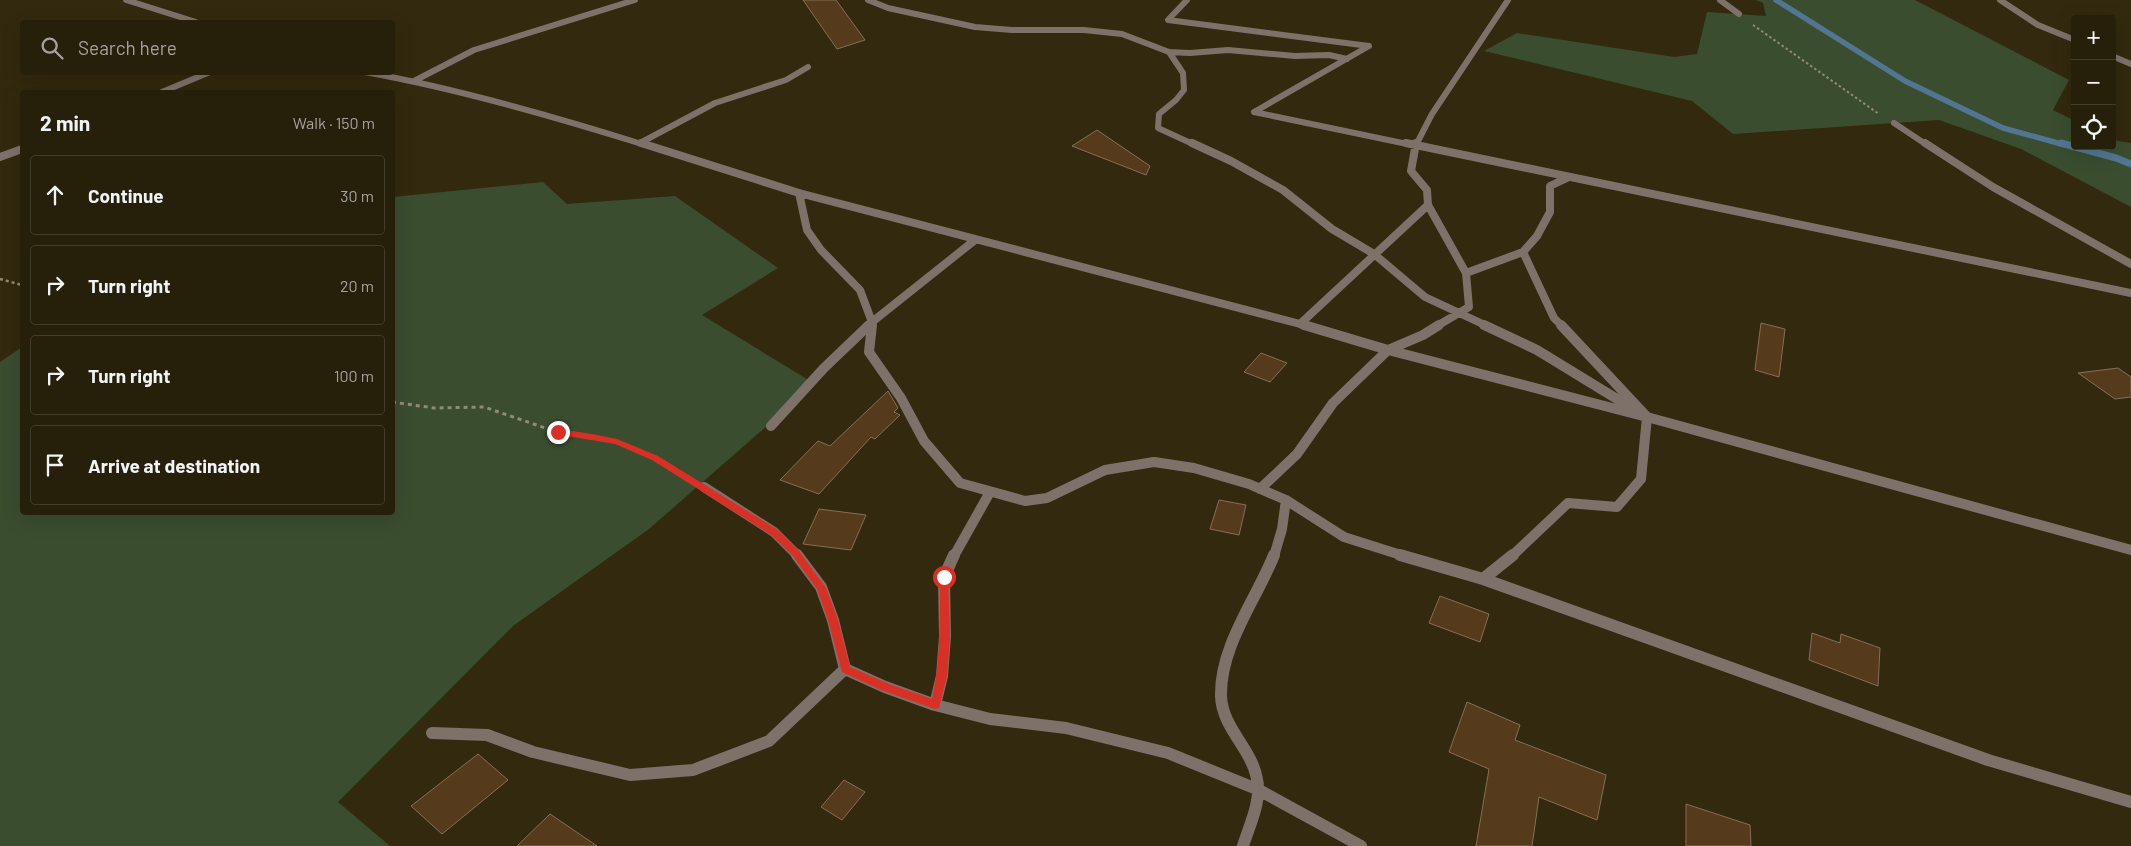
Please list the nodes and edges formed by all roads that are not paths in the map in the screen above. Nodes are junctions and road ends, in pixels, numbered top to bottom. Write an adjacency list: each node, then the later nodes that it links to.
1 (126, 0): 9 (street)
2 (635, 0): 18 (street)
3 (868, 0): 11 (street)
4 (1187, 0): 13 (street)
5 (1508, 0): 22 (street)
6 (1720, 0): 8 (street)
7 (2000, 0): 10 (street)
8 (1739, 14)
9 (190, 20)
10 (2071, 38)
11 (1169, 52): 13 (street); 30 (street)
12 (2116, 58): 14 (street)
13 (1347, 59): 22 (street)
14 (2131, 64)
15 (808, 67): 21 (street)
16 (203, 75): 19 (street)
17 (381, 75): 18 (street)
18 (414, 81): 21 (street)
19 (167, 90)
20 (1894, 123): 31 (street)
21 (640, 143): 26 (street)
22 (1415, 146): 25 (street); 27 (street)
23 (20, 150): 24 (street)
24 (0, 157)
25 (1567, 178): 29 (street); 33 (street)
26 (799, 193): 28 (street); 35 (street)
27 (1428, 205): 30 (street); 32 (street)
28 (975, 240): 35 (street); 36 (street)
29 (1524, 252): 32 (street); 38 (street)
30 (1374, 254): 34 (street); 36 (street)
31 (2131, 264)
32 (1466, 273): 34 (street)
33 (2131, 293)
34 (1461, 313): 37 (street); 38 (street)
35 (872, 322): 39 (street); 42 (street)
36 (1300, 324): 37 (street)
37 (1388, 350): 38 (street); 41 (street)
38 (1647, 417): 44 (street); 45 (street)
39 (771, 426)
40 (704, 487): 46 (street)
41 (1260, 489): 42 (street); 43 (street)
42 (990, 492): 47 (street)
43 (1286, 500): 45 (street); 49 (street)
44 (2131, 550)
45 (1483, 578): 50 (street)
46 (845, 669): 47 (street); 48 (street)
47 (935, 705): 49 (street)
48 (432, 733)
49 (1259, 790): 51 (street); 52 (street)
50 (2131, 802)
51 (1243, 846)
52 (1361, 846)

